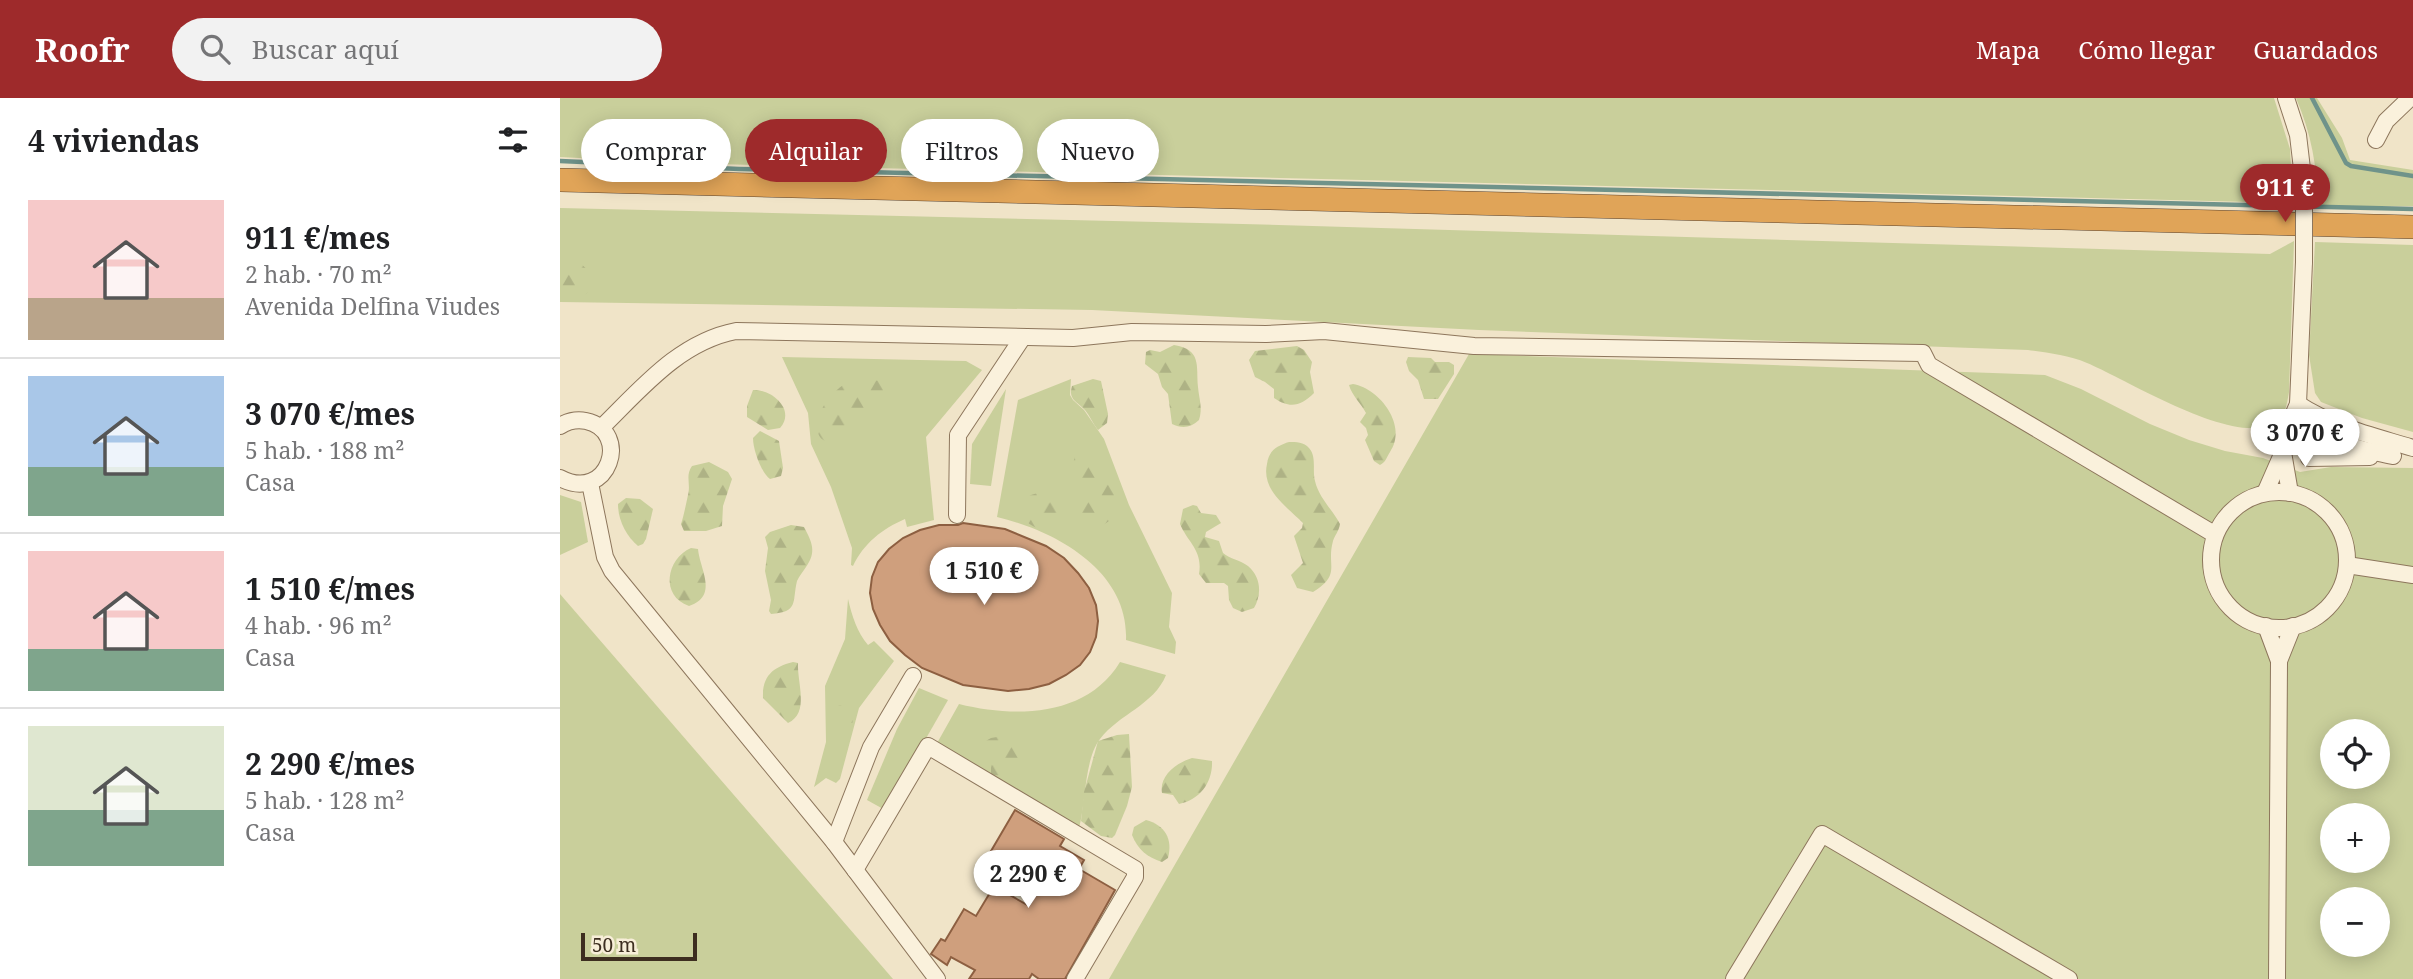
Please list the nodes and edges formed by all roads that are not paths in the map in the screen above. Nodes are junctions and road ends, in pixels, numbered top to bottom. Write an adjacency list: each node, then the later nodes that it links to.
1 (2286, 98): 10 (street, bridge)
2 (2410, 98): 3 (street)
3 (2376, 140)
4 (560, 178): 5 (highway)
5 (581, 180)
6 (615, 182): 7 (highway); 8 (highway)
7 (560, 186)
8 (2413, 227)
9 (1023, 337): 12 (street); 22 (street); 23 (street)
10 (2298, 404): 13 (street); 14 (street); 15 (street)
11 (560, 426): 12 (street)
12 (601, 428): 19 (street)
13 (2322, 435): 16 (street); 16 (street)
14 (2413, 448)
15 (2283, 452): 20 (street); 21 (street)
16 (2393, 456): 17 (street)
17 (2413, 457)
18 (560, 478): 19 (street)
19 (590, 483): 30 (street)
20 (2265, 493): 21 (street); 23 (street)
21 (2290, 493): 24 (street)
22 (957, 515)
23 (2214, 534): 26 (street)
24 (2347, 565): 25 (street); 27 (street)
25 (2413, 576)
26 (2266, 626): 27 (street); 28 (street)
27 (2293, 626): 28 (street)
28 (2278, 661): 36 (street)
29 (913, 676): 30 (street)
30 (834, 842): 31 (street)
31 (855, 870): 32 (street); 33 (street)
32 (937, 979)
33 (1075, 979)
34 (1734, 979): 35 (street)
35 (2069, 979)
36 (2277, 979)

